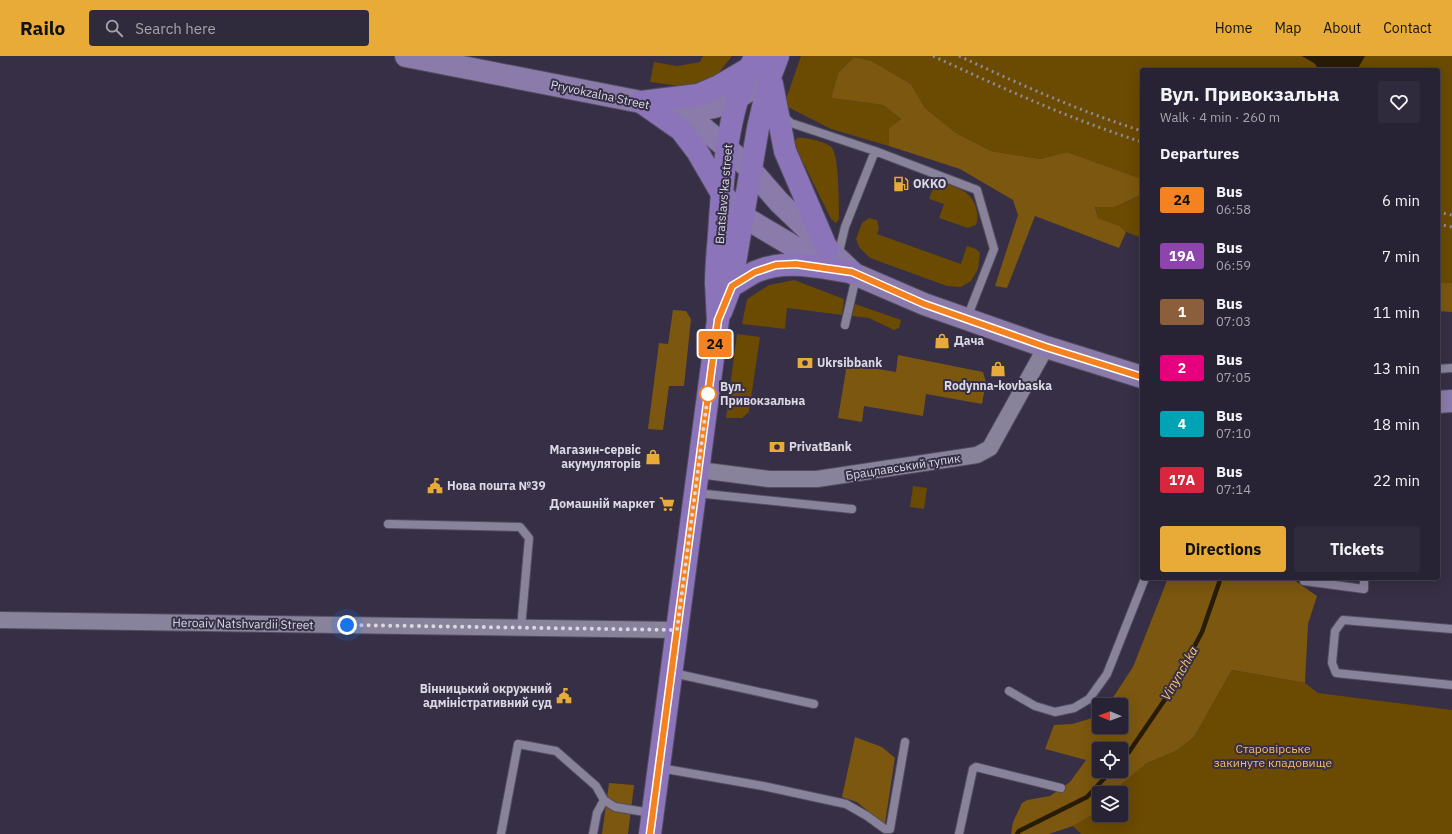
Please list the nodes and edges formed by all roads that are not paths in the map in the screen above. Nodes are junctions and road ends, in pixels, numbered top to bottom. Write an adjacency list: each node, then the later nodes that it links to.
1 (406, 56): 6 (street, Pryvokzalna Street)
2 (778, 56): 4 (main road, Bratslavs'ka street)
3 (752, 63): 5 (main road, Bratslavs'ka street); 6 (main road)
4 (770, 77): 5 (street); 7 (main road); 10 (main road, Bratslavs'ka street)
5 (738, 98): 6 (street); 8 (main road, Bratslavs'ka street)
6 (641, 102): 8 (street, Pryvokzalna Street); 11 (main road)
7 (777, 111): 9 (lane); 13 (main road)
8 (727, 148): 10 (street, Pryvokzalna Street); 11 (main road, Bratslavs'ka street)
9 (875, 151): 13 (lane); 15 (lane)
10 (751, 170): 12 (main road, Bratslavs'ka street); 13 (street, Pryvokzalna Street)
11 (722, 194): 12 (street, Pryvokzalna Street); 16 (main road, Bratslavs'ka street)
12 (744, 217): 13 (street, Pryvokzalna Street); 14 (main road, Bratslavs'ka street)
13 (843, 264): 14 (main road); 15 (street, Pryvokzalna Street); 17 (lane)
14 (732, 286): 16 (main road, Bratslavs'ka street)
15 (967, 319): 18 (street, Pryvokzalna Street)
16 (718, 320): 24 (main road, Bratslavs'ka street)
17 (846, 325)
18 (1046, 347): 21 (street, Pryvokzalna Street); 24 (street, Брацлавський тупик)
19 (1452, 368): 20 (lane)
20 (1440, 369)
21 (1140, 376)
22 (1452, 401): 23 (street)
23 (1440, 402)
24 (699, 470): 25 (main road, Bratslavs'ka street)
25 (696, 493): 26 (lane); 34 (main road, Bratslavs'ka street)
26 (852, 509)
27 (388, 524): 32 (lane)
28 (1145, 580): 37 (lane)
29 (1304, 580): 30 (lane)
30 (1364, 580)
31 (0, 620): 32 (street, Heroaiv Natshvardii Street)
32 (521, 628): 34 (street, Heroaiv Natshvardii Street)
33 (1452, 629): 36 (lane)
34 (677, 630): 35 (main road, Bratslavs'ka street)
35 (672, 672): 38 (lane); 40 (main road, Bratslavs'ka street)
36 (1452, 686)
37 (1009, 691)
38 (814, 704)
39 (905, 742): 44 (lane)
40 (659, 768): 43 (main road, Bratslavs'ka street); 44 (lane)
41 (1061, 788): 47 (lane)
42 (604, 800): 43 (lane); 45 (lane); 46 (lane)
43 (652, 824)
44 (890, 832)
45 (501, 834)
46 (593, 834)
47 (959, 834)

